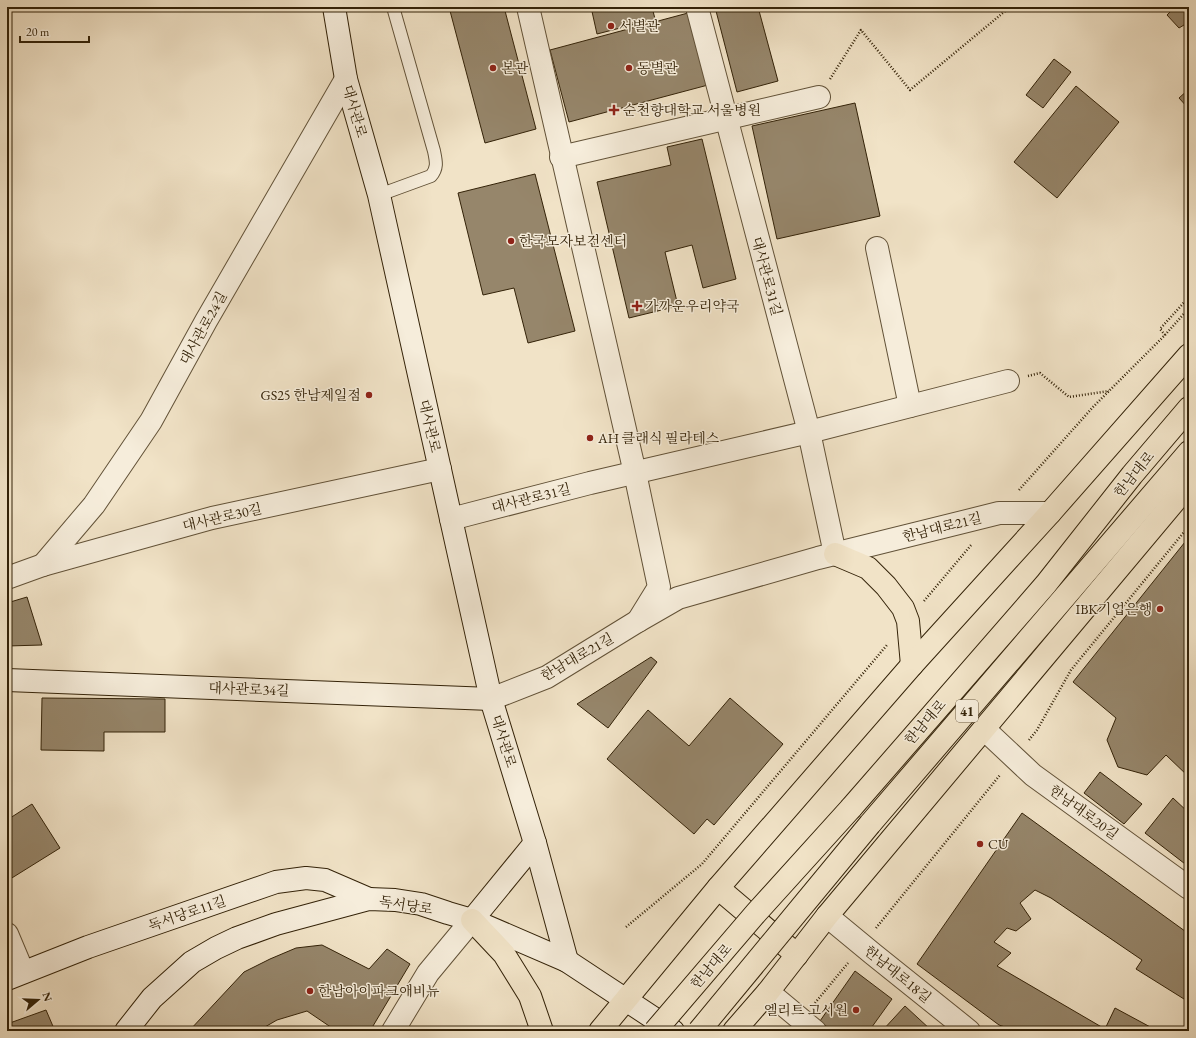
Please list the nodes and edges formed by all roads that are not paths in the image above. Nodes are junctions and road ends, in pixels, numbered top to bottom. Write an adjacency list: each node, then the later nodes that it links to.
1 (334, 7): 5 (street, 대사관로)
2 (393, 7): 9 (lane)
3 (528, 7): 8 (street)
4 (696, 7): 7 (street, 대사관로31길)
5 (346, 79): 9 (street, 대사관로); 23 (street, 대사관로24길)
6 (819, 97): 7 (street)
7 (726, 119): 8 (street); 15 (street, 대사관로31길)
8 (562, 157): 18 (street)
9 (379, 195): 17 (street, 대사관로)
10 (877, 248): 13 (street)
11 (1189, 355): 20 (main road)
12 (1008, 381): 13 (street, 대사관로31길)
13 (910, 406): 15 (street, 대사관로31길)
14 (1189, 408): 47 (main road, 한남대로 / 41, bridge)
15 (809, 432): 18 (street, 대사관로31길); 22 (street)
16 (1189, 452): 49 (main road, 한남대로 / 41, bridge)
17 (440, 469): 21 (street, 대사관로); 23 (street, 대사관로30길)
18 (635, 473): 21 (street, 대사관로31길); 25 (street, 한남대로21길)
19 (1189, 484): 29 (main road)
20 (1050, 513): 22 (street, 한남대로21길); 26 (main road)
21 (451, 519): 28 (street, 대사관로)
22 (835, 554): 25 (street, 한남대로21길); 26 (main road)
23 (43, 565): 24 (street, 대사관로30길)
24 (7, 578)
25 (638, 621): 28 (street, 한남대로21길)
26 (912, 665): 31 (main road)
27 (7, 680): 28 (street, 대사관로34길)
28 (491, 699): 30 (street, 대사관로)
29 (984, 729): 32 (street, 한남대로20길); 34 (main road)
30 (535, 843): 35 (street); 38 (street, 대사관로)
31 (718, 888): 37 (main road); 41 (main road)
32 (1189, 888)
33 (369, 899): 35 (street, 독서당로); 39 (street, 독서당로11길); 43 (street, 독서당로)
34 (827, 916): 37 (main road); 51 (street, 한남대로18길)
35 (472, 920): 38 (street, 독서당로); 44 (street); 45 (main road)
36 (7, 934): 39 (street)
37 (797, 955): 40 (main road)
38 (566, 961): 41 (street, 독서당로)
39 (15, 975)
40 (768, 992): 42 (street); 50 (main road)
41 (626, 1000): 46 (main road); 48 (street, 독서당로)
42 (808, 1026)
43 (126, 1031)
44 (393, 1031)
45 (542, 1031)
46 (600, 1031)
47 (654, 1031)
48 (673, 1031)
49 (699, 1031)
50 (734, 1031)
51 (969, 1031)

